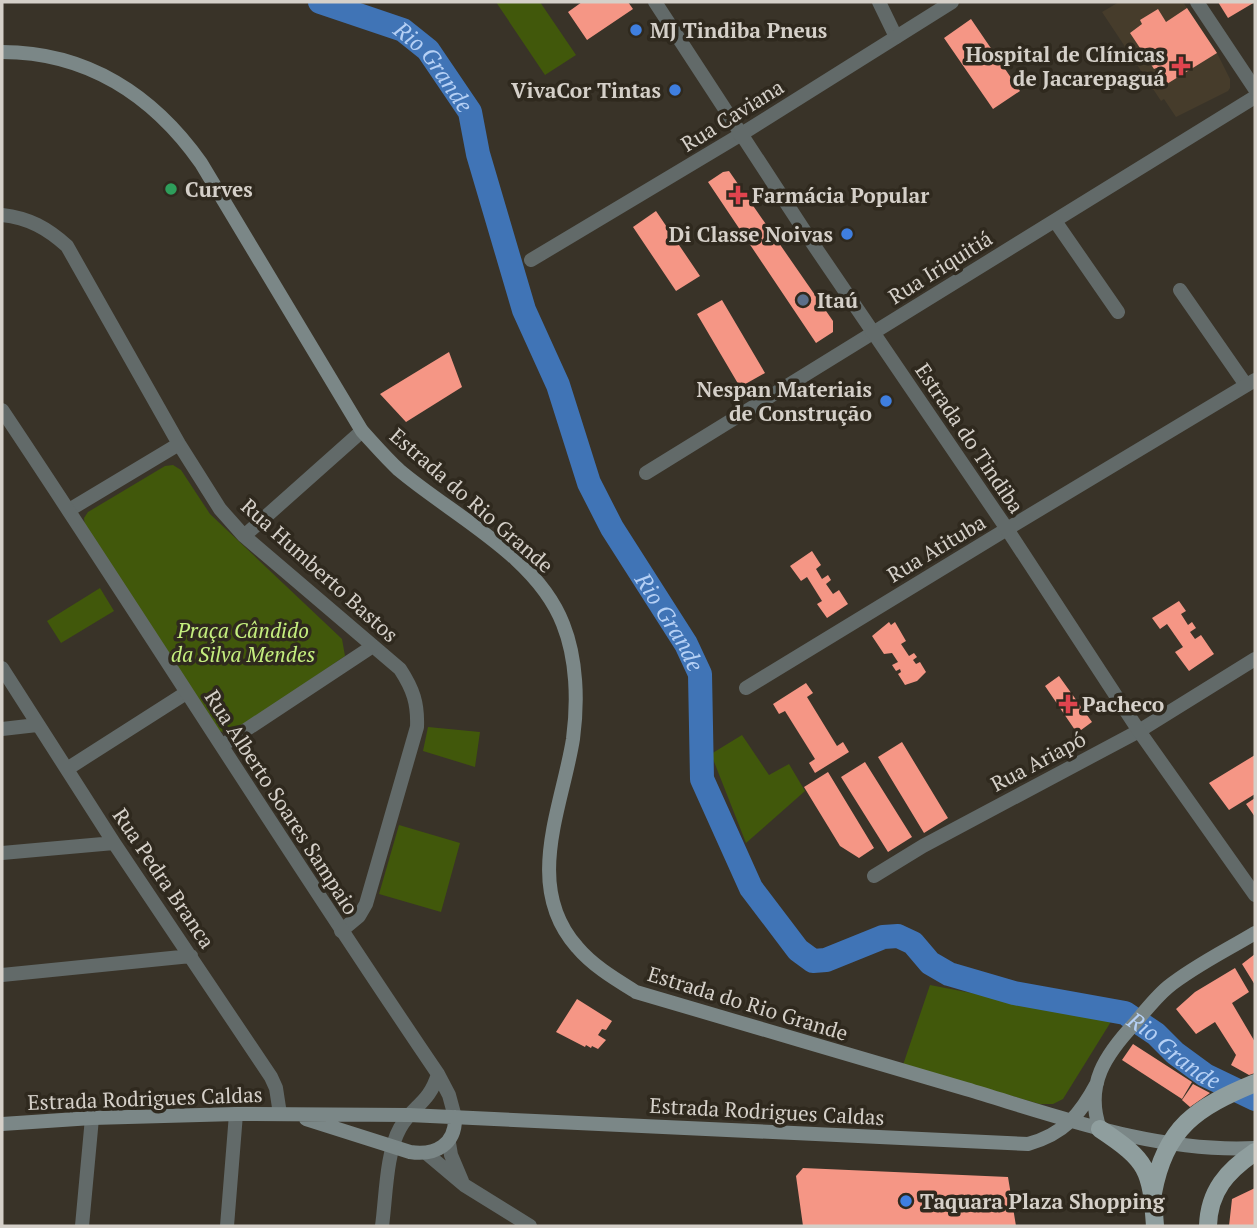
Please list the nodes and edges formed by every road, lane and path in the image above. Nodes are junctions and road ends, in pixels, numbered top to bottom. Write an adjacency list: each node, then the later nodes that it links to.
1 (655, 2): 9 (street, Estrada do Tindiba)
2 (879, 2): 5 (street)
3 (952, 2): 5 (street, Rua Caviana)
4 (1197, 2): 7 (street)
5 (896, 37): 9 (street, Rua Caviana)
6 (2, 52): 18 (main road, Estrada do Rio Grande)
7 (1255, 89)
8 (1255, 97): 11 (street, Rua Iriquitiá)
9 (740, 135): 12 (street, Rua Caviana); 15 (street, Estrada do Tindiba)
10 (2, 215): 19 (street, Rua Humberto Bastos)
11 (1055, 221): 14 (street); 15 (street, Rua Iriquitiá)
12 (531, 260)
13 (1180, 290): 16 (street)
14 (1118, 312)
15 (872, 334): 20 (street, Rua Iriquitiá); 22 (street, Estrada do Tindiba)
16 (1251, 383): 22 (street, Rua Atituba)
17 (2, 410): 21 (street, Rua Alberto Soares Sampaio)
18 (362, 431): 23 (street); 50 (main road, Estrada do Rio Grande)
19 (179, 444): 21 (street); 23 (street, Rua Humberto Bastos)
20 (646, 473)
21 (69, 510): 28 (street, Rua Alberto Soares Sampaio)
22 (1007, 529): 27 (street, Rua Atituba); 31 (street, Estrada do Tindiba)
23 (244, 536): 24 (street, Rua Humberto Bastos)
24 (373, 646): 32 (street); 38 (street, Rua Humberto Bastos)
25 (1255, 659): 31 (street, Rua Ariapó)
26 (2, 668): 29 (street, Rua Pedra Branca)
27 (746, 688)
28 (186, 693): 32 (street, Rua Alberto Soares Sampaio); 33 (street)
29 (37, 725): 30 (street); 33 (street, Rua Pedra Branca)
30 (2, 729)
31 (1139, 731): 36 (street, Rua Ariapó); 37 (street, Estrada do Tindiba)
32 (223, 745): 38 (street, Rua Alberto Soares Sampaio)
33 (67, 769): 34 (street, Rua Pedra Branca)
34 (114, 843): 35 (street); 40 (street, Rua Pedra Branca)
35 (2, 853)
36 (874, 876)
37 (1255, 895)
38 (341, 931): 42 (street, Rua Alberto Soares Sampaio)
39 (1255, 933): 43 (main road, Estrada Rodrigues Caldas)
40 (191, 956): 41 (street); 46 (street, Rua Pedra Branca)
41 (2, 975)
42 (438, 1074): 47 (street); 48 (street, Rua Alberto Soares Sampaio)
43 (1097, 1083): 50 (main road, Estrada Rodrigues Caldas); 52 (main road)
44 (1255, 1083): 54 (main road)
45 (236, 1114): 46 (main road, Estrada Rodrigues Caldas); 49 (main road, Estrada Rodrigues Caldas); 63 (street)
46 (285, 1114): 47 (main road, Estrada Rodrigues Caldas); 55 (main road, Estrada Rodrigues Caldas)
47 (409, 1115): 48 (main road, Estrada Rodrigues Caldas); 55 (street)
48 (455, 1117): 50 (main road, Estrada Rodrigues Caldas); 53 (main road)
49 (92, 1118): 51 (main road, Estrada Rodrigues Caldas); 62 (street)
50 (1071, 1121): 52 (main road)
51 (2, 1124)
52 (1100, 1129): 54 (main road); 61 (main road)
53 (449, 1143): 58 (main road, Estrada Rodrigues Caldas); 60 (street)
54 (1171, 1143): 56 (main road); 61 (main road)
55 (393, 1146): 57 (main road, Estrada Rodrigues Caldas); 59 (street)
56 (1255, 1150): 67 (main road)
57 (410, 1152): 58 (main road, Estrada Rodrigues Caldas); 59 (street)
58 (426, 1153): 60 (street)
59 (388, 1178): 64 (street)
60 (464, 1185): 65 (street)
61 (1153, 1193): 66 (main road)
62 (82, 1226)
63 (227, 1226)
64 (382, 1226)
65 (530, 1226)
66 (1155, 1226)
67 (1208, 1226)

